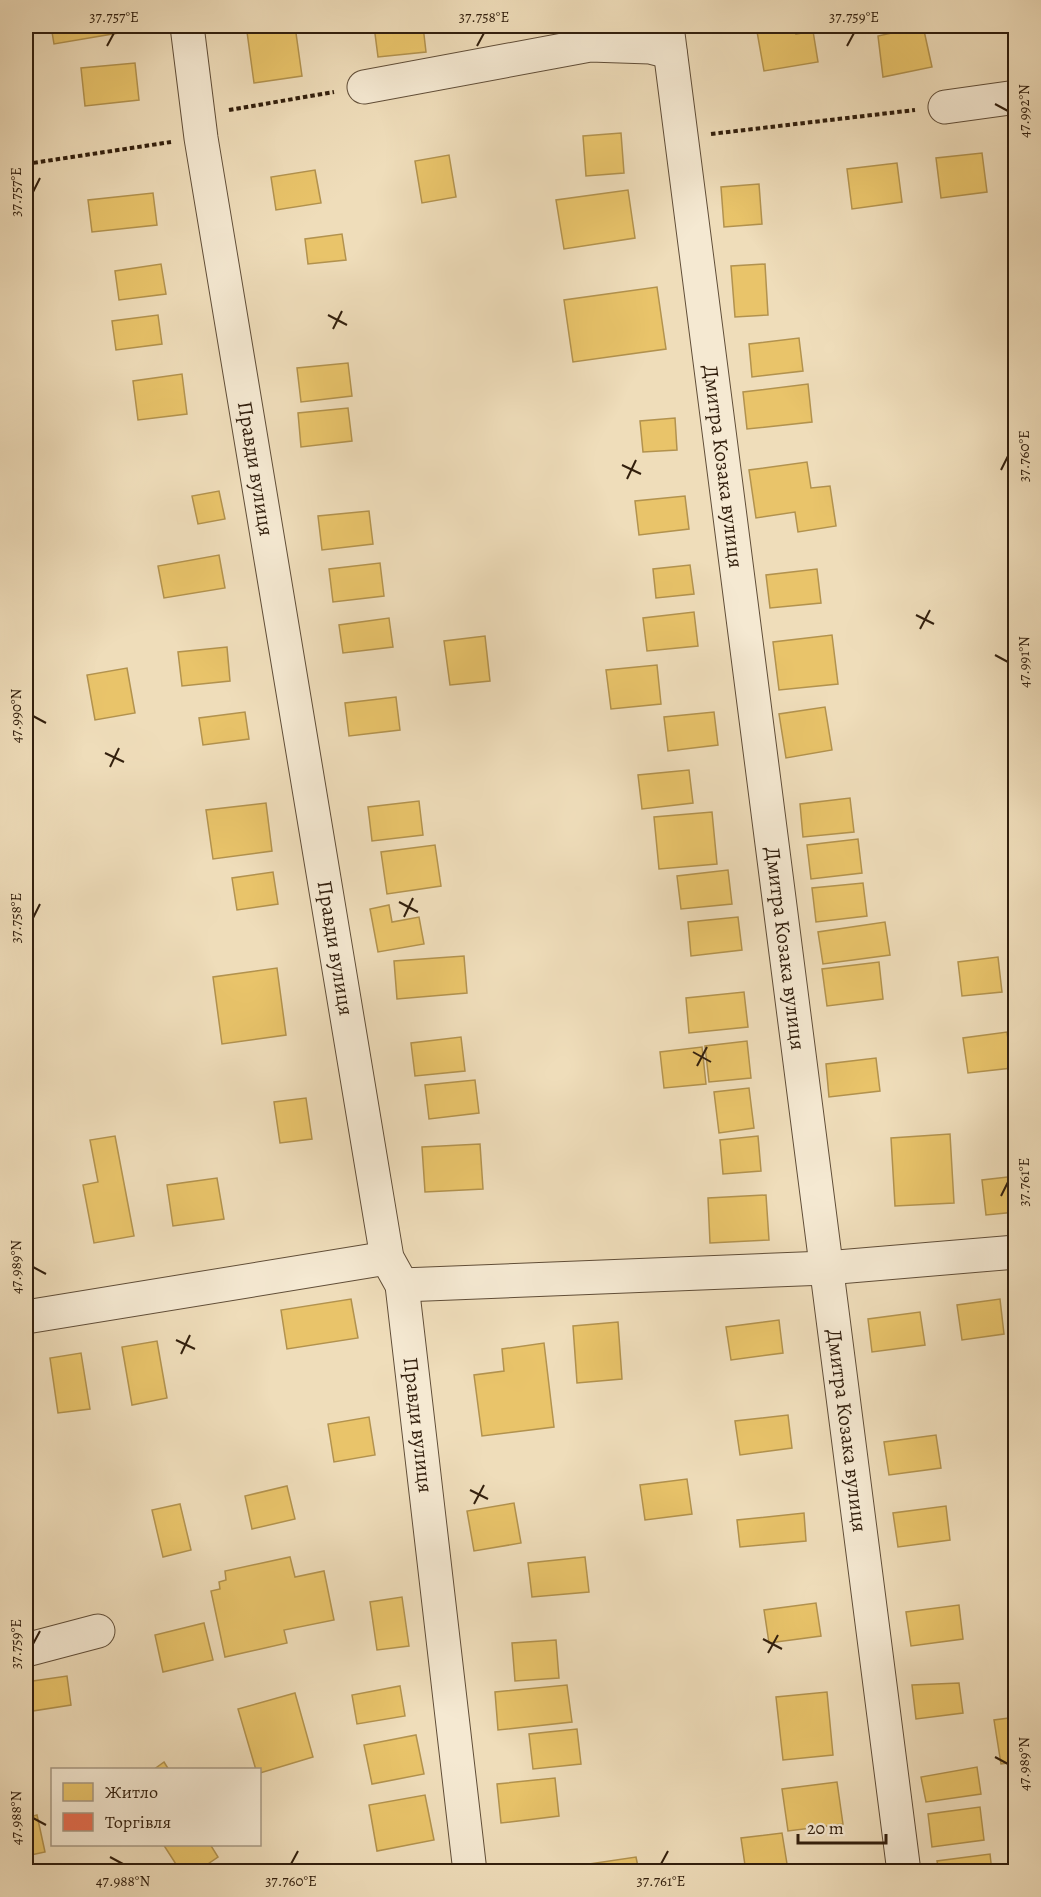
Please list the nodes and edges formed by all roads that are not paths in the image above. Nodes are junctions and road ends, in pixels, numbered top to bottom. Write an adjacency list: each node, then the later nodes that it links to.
1 (187, 26): 8 (street, Правди вулиця)
2 (668, 39): 3 (street); 7 (street, Дмитра Козака вулиця)
3 (364, 87)
4 (1016, 97): 5 (street)
5 (945, 107)
6 (1016, 1252): 7 (street)
7 (826, 1268): 8 (street); 13 (street, Дмитра Козака вулиця)
8 (394, 1271): 9 (street); 12 (street, Правди вулиця)
9 (26, 1317)
10 (98, 1631): 11 (street)
11 (26, 1650)
12 (470, 1872)
13 (904, 1872)

